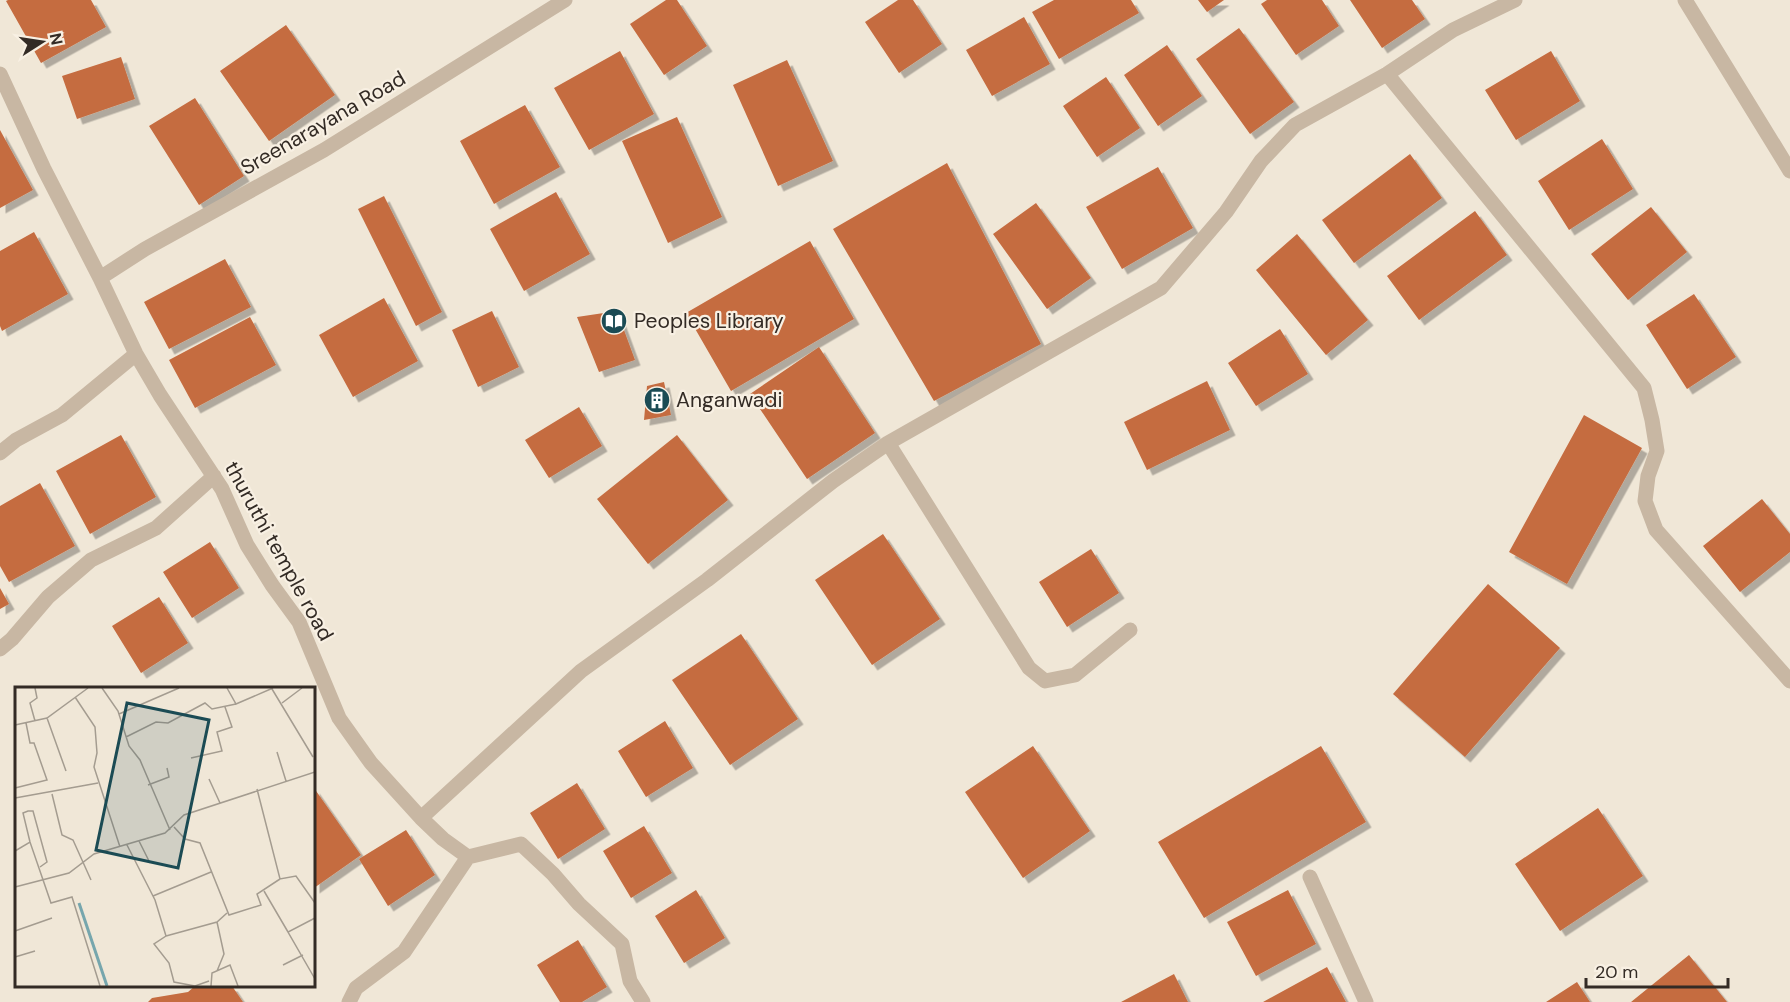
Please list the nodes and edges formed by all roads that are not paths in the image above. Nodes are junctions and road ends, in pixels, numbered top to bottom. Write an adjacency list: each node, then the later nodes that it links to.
1 (565, 0): 7 (street, Sreenarayana Road)
2 (1515, 0): 5 (street)
3 (1685, 0): 6 (street)
4 (0, 74): 7 (street, thuruthi temple road)
5 (1388, 74): 9 (street); 14 (street)
6 (1790, 171)
7 (100, 278): 8 (street, thuruthi temple road)
8 (136, 354): 10 (street); 11 (street, thuruthi temple road)
9 (888, 443): 12 (street); 15 (street)
10 (0, 453)
11 (214, 476): 13 (street); 15 (street, thuruthi temple road)
12 (1130, 630)
13 (0, 649)
14 (1790, 681)
15 (421, 818): 16 (street, thuruthi temple road)
16 (468, 857): 18 (street); 19 (street)
17 (1310, 877): 20 (street)
18 (349, 1002)
19 (643, 1002)
20 (1366, 1002)

